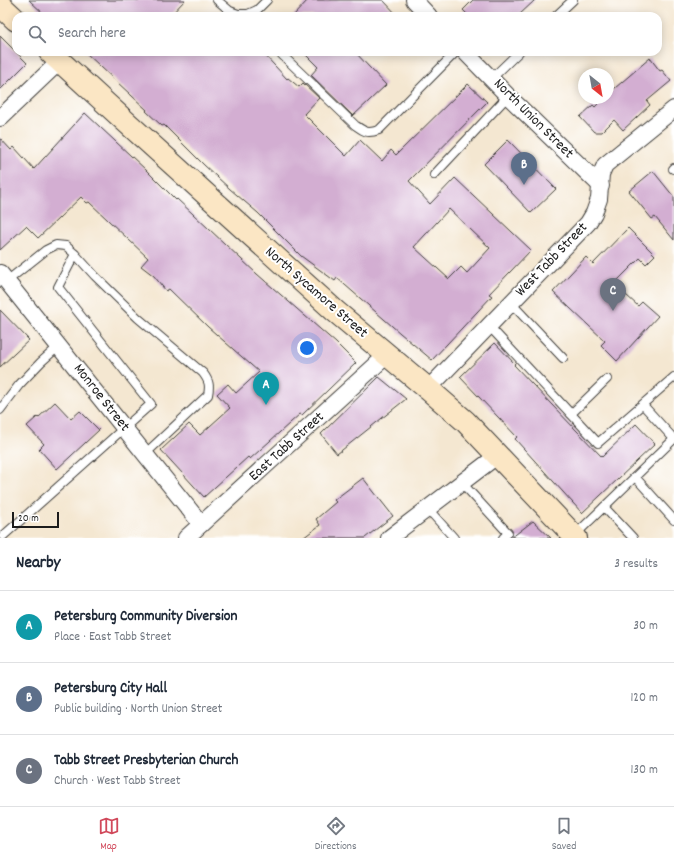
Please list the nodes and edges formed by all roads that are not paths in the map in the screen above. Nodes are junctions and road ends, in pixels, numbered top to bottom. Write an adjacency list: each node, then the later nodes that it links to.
1 (266, 0): 7 (lane)
2 (414, 0): 8 (street)
3 (573, 0): 9 (lane)
4 (219, 1): 6 (lane)
5 (0, 5): 10 (street)
6 (233, 12)
7 (253, 12)
8 (425, 12)
9 (560, 12)
10 (12, 16)
11 (283, 56): 12 (lane)
12 (452, 56)
13 (469, 56): 16 (street, North Union Street)
14 (515, 56): 16 (lane)
15 (55, 57): 19 (street); 27 (street, North Sycamore Street)
16 (491, 79): 17 (street, North Union Street)
17 (508, 96): 20 (lane); 21 (street, North Union Street)
18 (674, 109): 21 (street, West Tabb Street)
19 (0, 118)
20 (434, 176)
21 (601, 186): 24 (street, West Tabb Street)
22 (75, 254): 23 (lane); 35 (lane); 37 (lane)
23 (3, 277): 26 (street, Monroe Street)
24 (511, 303): 25 (street, West Tabb Street); 28 (lane)
25 (489, 326): 31 (street, West Tabb Street); 34 (lane)
26 (60, 346): 33 (lane); 35 (street, Monroe Street)
27 (387, 355): 31 (street, North Sycamore Street); 44 (street, East Tabb Street)
28 (563, 358)
29 (674, 377): 32 (lane)
30 (607, 379): 34 (lane)
31 (428, 389): 38 (street, North Sycamore Street)
32 (643, 405): 34 (lane); 36 (lane)
33 (0, 410)
34 (571, 414)
35 (124, 427): 37 (street, Monroe Street); 45 (lane)
36 (674, 439): 39 (lane)
37 (145, 454): 44 (street, Monroe Street)
38 (498, 455): 40 (street); 46 (street, North Sycamore Street)
39 (635, 477): 41 (lane); 43 (lane)
40 (462, 483): 42 (street); 50 (lane)
41 (604, 507): 46 (lane); 51 (lane)
42 (428, 508): 48 (street); 49 (lane)
43 (674, 520)
44 (201, 524): 47 (street, East Tabb Street)
45 (3, 536)
46 (575, 537)
47 (186, 538)
48 (390, 538)
49 (454, 538)
50 (503, 538)
51 (633, 538)

